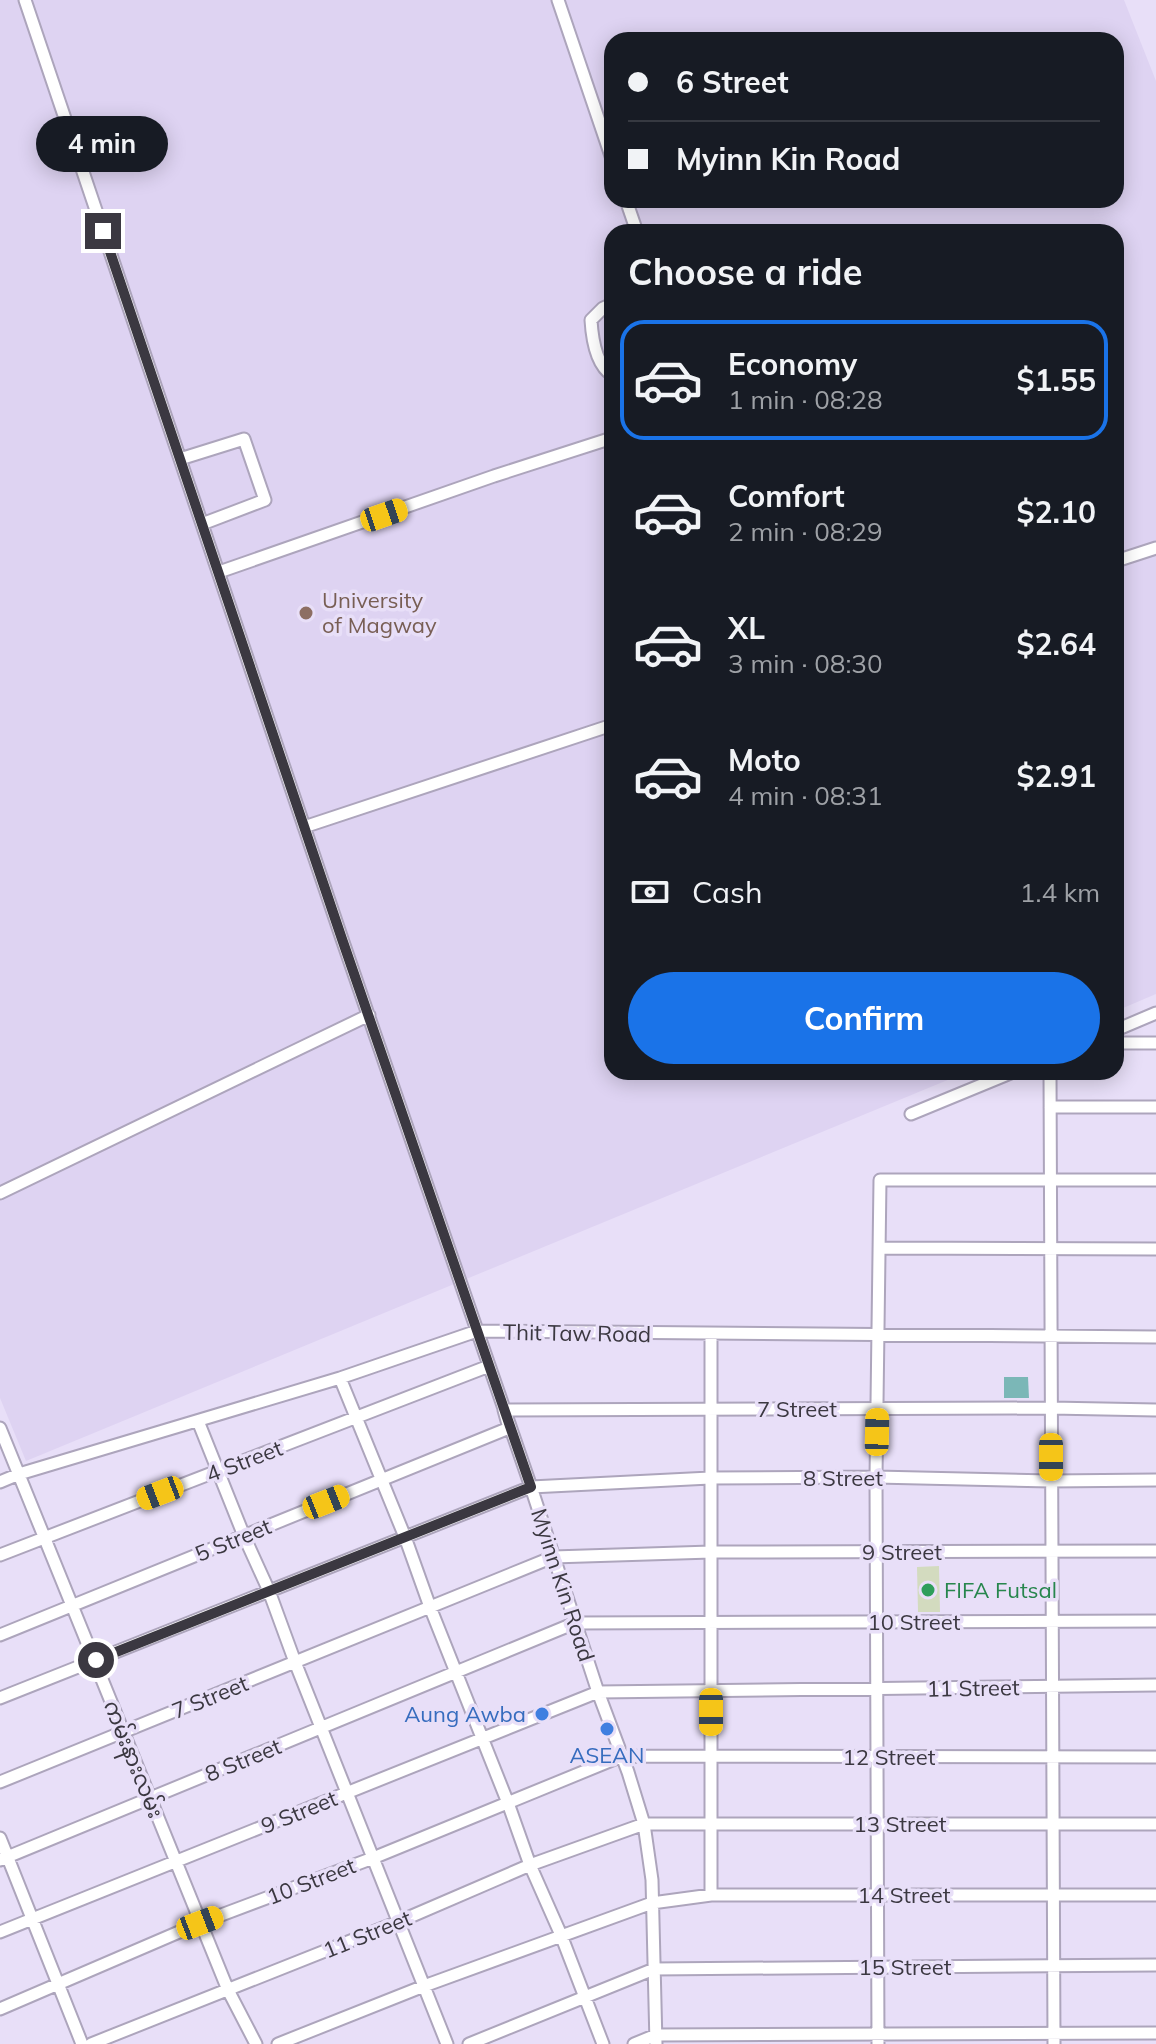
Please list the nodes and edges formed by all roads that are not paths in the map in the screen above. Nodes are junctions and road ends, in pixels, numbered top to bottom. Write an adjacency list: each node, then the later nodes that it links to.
1 (25, 0): 7 (street, Myinn Kin Road)
2 (558, 0): 3 (street)
3 (604, 135)
4 (604, 308): 5 (street)
5 (604, 366)
6 (604, 441): 11 (street)
7 (180, 459): 8 (street, Myinn Kin Road); 8 (street)
8 (202, 524): 11 (street, Myinn Kin Road)
9 (1156, 548): 10 (street)
10 (1124, 558)
11 (219, 572): 13 (street, Myinn Kin Road)
12 (604, 728): 13 (street)
13 (304, 827): 15 (street, Myinn Kin Road)
14 (1156, 1013): 16 (street)
15 (369, 1015): 26 (street); 30 (street, Myinn Kin Road)
16 (1124, 1027)
17 (1124, 1043): 18 (street)
18 (1156, 1043)
19 (994, 1080): 23 (street)
20 (1050, 1080): 21 (street)
21 (1050, 1107): 22 (street); 24 (street)
22 (1156, 1107)
23 (911, 1114)
24 (1050, 1180): 25 (street); 27 (street); 28 (street)
25 (1156, 1180)
26 (0, 1193)
27 (879, 1248): 28 (street); 32 (street)
28 (1050, 1249): 29 (street); 33 (street)
29 (1156, 1249)
30 (477, 1331): 31 (street, Thit Taw Road); 35 (street, Myinn Kin Road); 36 (street, Thit Taw Road)
31 (711, 1334): 32 (street, Thit Taw Road); 40 (street)
32 (879, 1336): 33 (street, Thit Taw Road); 38 (street)
33 (1051, 1336): 34 (street, Thit Taw Road); 37 (street)
34 (1156, 1337)
35 (489, 1366): 39 (street, Myinn Kin Road); 42 (street, 4 Street)
36 (340, 1378): 42 (street); 43 (street, Thit Taw Road)
37 (1051, 1408): 38 (street, 7 Street); 41 (street, 7 Street); 52 (street)
38 (878, 1409): 40 (street, 7 Street); 48 (street)
39 (504, 1410): 40 (street, 7 Street); 45 (street, Myinn Kin Road)
40 (711, 1410): 49 (street)
41 (1156, 1410)
42 (355, 1418): 46 (street, 4 Street); 50 (street)
43 (198, 1421): 46 (street); 47 (street, Thit Taw Road)
44 (0, 1428): 47 (street, ကမ်းနားလမ်း)
45 (509, 1428): 50 (street, 5 Street); 54 (street, Myinn Kin Road)
46 (218, 1471): 55 (street); 57 (street, 4 Street)
47 (19, 1474): 53 (street, Thit Taw Road); 57 (street, ကမ်းနားလမ်း)
48 (876, 1477): 49 (street, 8 Street); 52 (street, 8 Street); 60 (street)
49 (710, 1478): 54 (street, 8 Street); 59 (street)
50 (380, 1480): 55 (street, 5 Street); 56 (street)
51 (1156, 1480): 52 (street, 8 Street)
52 (1050, 1481): 61 (street)
53 (0, 1482)
54 (531, 1487): 56 (street, 8 Street); 63 (street, Myinn Kin Road)
55 (244, 1536): 64 (street); 65 (street, 5 Street)
56 (405, 1537): 64 (street, 8 Street); 66 (street)
57 (44, 1538): 62 (street, 4 Street); 65 (street, ကမ်းနားလမ်း)
58 (1156, 1551): 61 (street, 9 Street)
59 (711, 1552): 60 (street, 9 Street); 63 (street, 9 Street); 69 (street)
60 (877, 1552): 61 (street, 9 Street); 70 (street)
61 (1052, 1552): 67 (street)
62 (0, 1555)
63 (553, 1557): 66 (street, 7 Street); 71 (street, Myinn Kin Road)
64 (269, 1591): 73 (street, 8 Street); 74 (street)
65 (71, 1606): 72 (street, 5 Street); 73 (street, ကမ်းနားလမ်း)
66 (430, 1607): 74 (street, 7 Street); 75 (street)
67 (1052, 1621): 68 (street, 10 Street); 70 (street, 10 Street); 77 (street)
68 (1156, 1621)
69 (711, 1622): 70 (street, 10 Street); 71 (street, 10 Street); 79 (street)
70 (877, 1622): 78 (street)
71 (575, 1623): 75 (street, 8 Street); 80 (street, Myinn Kin Road)
72 (0, 1635)
73 (96, 1660): 81 (street, 8 Street); 83 (street, ကမ်းနားလမ်း)
74 (295, 1662): 82 (street); 83 (street, 7 Street)
75 (456, 1672): 82 (street, 8 Street); 84 (street)
76 (1156, 1685): 77 (street, 11 Street)
77 (1052, 1687): 78 (street, 11 Street); 88 (street)
78 (877, 1689): 79 (street, 11 Street); 87 (street)
79 (711, 1690): 80 (street, 11 Street); 86 (street)
80 (598, 1692): 84 (street, 9 Street); 85 (street, Myinn Kin Road)
81 (0, 1698)
82 (321, 1728): 91 (street); 92 (street, 8 Street)
83 (123, 1732): 90 (street, 7 Street); 92 (street, ကမ်းနားလမ်း)
84 (482, 1738): 91 (street, 9 Street); 93 (street)
85 (622, 1756): 86 (street, 12 Street); 93 (street, 10 Street); 94 (street, Myinn Kin Road)
86 (711, 1757): 87 (street, 12 Street); 95 (street)
87 (877, 1757): 88 (street, 12 Street); 96 (street)
88 (1053, 1757): 89 (street, 12 Street); 97 (street)
89 (1156, 1757)
90 (0, 1782)
91 (347, 1793): 100 (street); 102 (street, 9 Street)
92 (150, 1799): 101 (street, 8 Street); 102 (street, ကမ်းနားလမ်း)
93 (508, 1803): 100 (street, 10 Street); 103 (street)
94 (644, 1824): 95 (street, 13 Street); 103 (street, 11 Street); 108 (street, Myinn Kin Road)
95 (711, 1824): 96 (street, 13 Street); 104 (street)
96 (878, 1824): 97 (street, 13 Street); 105 (street)
97 (1053, 1824): 98 (street, 13 Street); 106 (street)
98 (1156, 1824)
99 (0, 1838): 101 (street)
100 (373, 1858): 110 (street); 111 (street, 10 Street)
101 (4, 1859): 109 (street)
102 (175, 1861): 109 (street, 9 Street); 111 (street, ကမ်းနားလမ်း)
103 (530, 1865): 110 (street, 11 Street); 113 (street)
104 (711, 1895): 105 (street, 14 Street); 108 (street, 14 Street)
105 (877, 1895): 106 (street, 14 Street); 116 (street)
106 (1053, 1895): 107 (street, 14 Street); 115 (street)
107 (1156, 1895)
108 (652, 1903): 113 (street); 117 (street, Myinn Kin Road)
109 (32, 1919): 112 (street, 9 Street); 118 (street)
110 (398, 1922): 119 (street); 120 (street, 11 Street)
111 (200, 1923): 118 (street, 10 Street); 120 (street, ကမ်းနားလမ်း)
112 (0, 1932)
113 (561, 1935): 119 (street); 121 (street)
114 (1156, 1965): 115 (street, 15 Street)
115 (1053, 1966): 116 (street, 15 Street); 125 (street)
116 (878, 1967): 117 (street, 15 Street); 124 (street)
117 (654, 1969): 121 (street); 126 (street, Myinn Kin Road)
118 (58, 1985): 122 (street, 10 Street); 127 (street)
119 (424, 1986): 130 (street); 131 (street)
120 (228, 1990): 128 (street, 11 Street); 129 (street, ကမ်းနားလမ်း)
121 (584, 1997): 132 (street); 133 (street)
122 (0, 2009)
123 (1156, 2033): 125 (street)
124 (878, 2039): 125 (street); 126 (street)
125 (1054, 2039)
126 (656, 2040): 134 (street)
127 (82, 2044)
128 (91, 2044)
129 (256, 2044)
130 (278, 2044)
131 (447, 2044)
132 (469, 2044)
133 (603, 2044)
134 (634, 2044)

